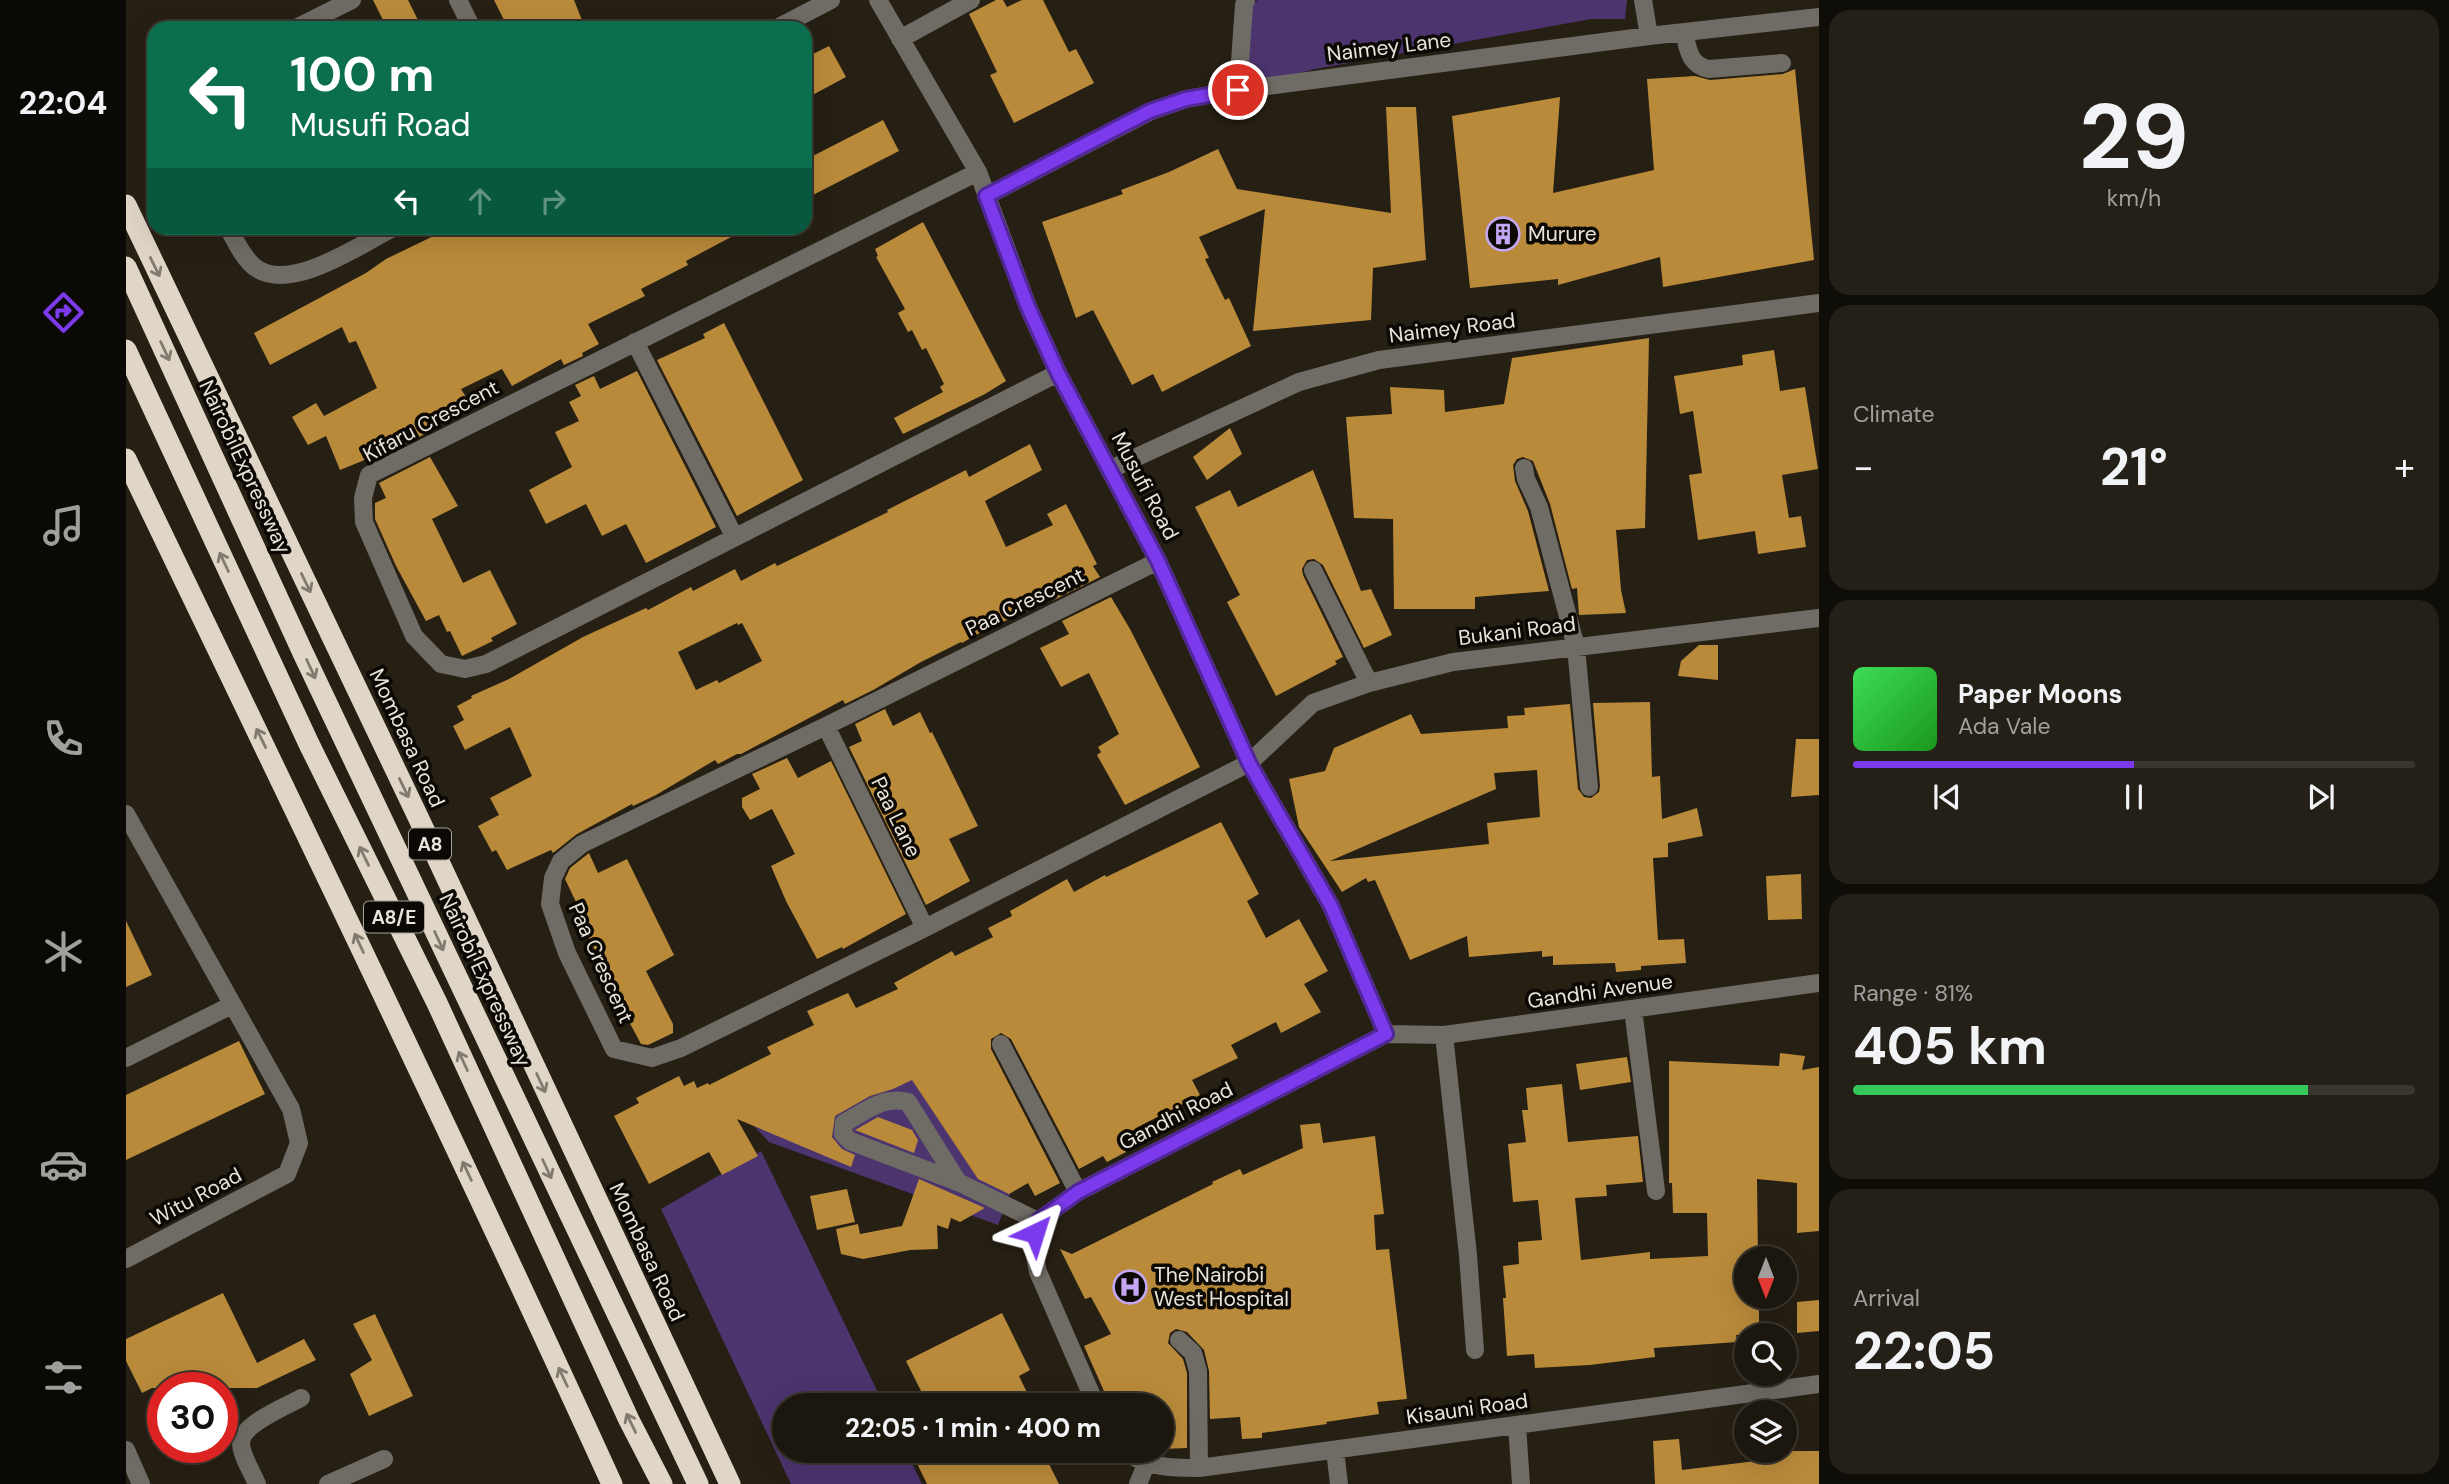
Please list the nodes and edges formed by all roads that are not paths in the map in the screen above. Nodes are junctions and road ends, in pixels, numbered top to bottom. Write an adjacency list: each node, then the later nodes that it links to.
1 (352, 0): 9 (street)
2 (458, 0): 10 (street)
3 (831, 0): 11 (street)
4 (878, 0): 14 (street, Musufi Road)
5 (971, 0): 14 (street)
6 (1246, 0): 16 (street)
7 (1643, 0): 13 (street)
8 (1819, 17): 12 (street, Naimey Lane)
9 (310, 21)
10 (468, 21)
11 (790, 21)
12 (1684, 32): 13 (street, Naimey Lane); 15 (street)
13 (1649, 36): 16 (street, Naimey Lane)
14 (900, 38): 17 (street, Musufi Road)
15 (1782, 63)
16 (1238, 90): 18 (street, Naimey Lane)
17 (978, 172): 18 (street, Musufi Road); 24 (street, Kifaru Crescent)
18 (986, 196): 26 (street, Musufi Road)
19 (126, 205): 71 (highway, Mombasa Road / A8, one-way to 71)
20 (232, 235): 21 (street)
21 (380, 235)
22 (126, 267): 70 (highway, Nairobi Expressway / A8/E, one-way to 70)
23 (1819, 303): 29 (street, Naimey Road)
24 (635, 342): 30 (street); 30 (street, Kifaru Crescent)
25 (126, 350): 69 (highway, A8/E, one-way to 25)
26 (1058, 373): 29 (street, Musufi Road); 30 (street, Kifaru Crescent)
27 (126, 459): 68 (highway, one-way to 27)
28 (1524, 468): 34 (street)
29 (1111, 469): 31 (street, Musufi Road)
30 (734, 536)
31 (1158, 561): 36 (street, Paa Crescent); 37 (street, Musufi Road)
32 (1313, 570): 35 (street)
33 (1819, 618): 34 (street, Bukani Road)
34 (1576, 647): 35 (street, Bukani Road); 38 (street)
35 (1368, 683): 37 (street, Bukani Road)
36 (826, 726): 40 (street, Paa Lane); 40 (street, Paa Crescent)
37 (1249, 763): 40 (street, Paa Crescent); 44 (street, Musufi Road)
38 (1589, 787)
39 (126, 814): 42 (street)
40 (925, 928)
41 (1819, 984): 43 (street, Gandhi Avenue)
42 (232, 1005): 47 (street); 52 (street, Witu Road)
43 (1633, 1009): 45 (street, Gandhi Avenue); 49 (street)
44 (1386, 1034): 45 (street, Gandhi Avenue); 50 (street, Gandhi Road)
45 (1444, 1035): 54 (street)
46 (1001, 1044): 50 (street)
47 (126, 1058)
48 (958, 1182): 48 (street); 51 (street)
49 (1656, 1191)
50 (1078, 1192): 51 (street, Gandhi Road)
51 (1038, 1221): 56 (street)
52 (126, 1259)
53 (1179, 1340): 64 (street)
54 (1475, 1350)
55 (1819, 1384): 58 (street, Kisauni Road)
56 (1091, 1393)
57 (301, 1398): 66 (street)
58 (1517, 1425): 60 (street, Kisauni Road); 74 (street)
59 (126, 1450): 65 (street)
60 (1335, 1450): 64 (street, Kisauni Road); 73 (street)
61 (384, 1459): 67 (street)
62 (1147, 1463): 72 (street)
63 (1152, 1463): 64 (street, Kisauni Road)
64 (1199, 1468)
65 (141, 1484)
66 (257, 1484)
67 (328, 1484)
68 (612, 1484)
69 (662, 1484)
70 (698, 1484)
71 (730, 1484)
72 (1138, 1484)
73 (1339, 1484)
74 (1521, 1484)

